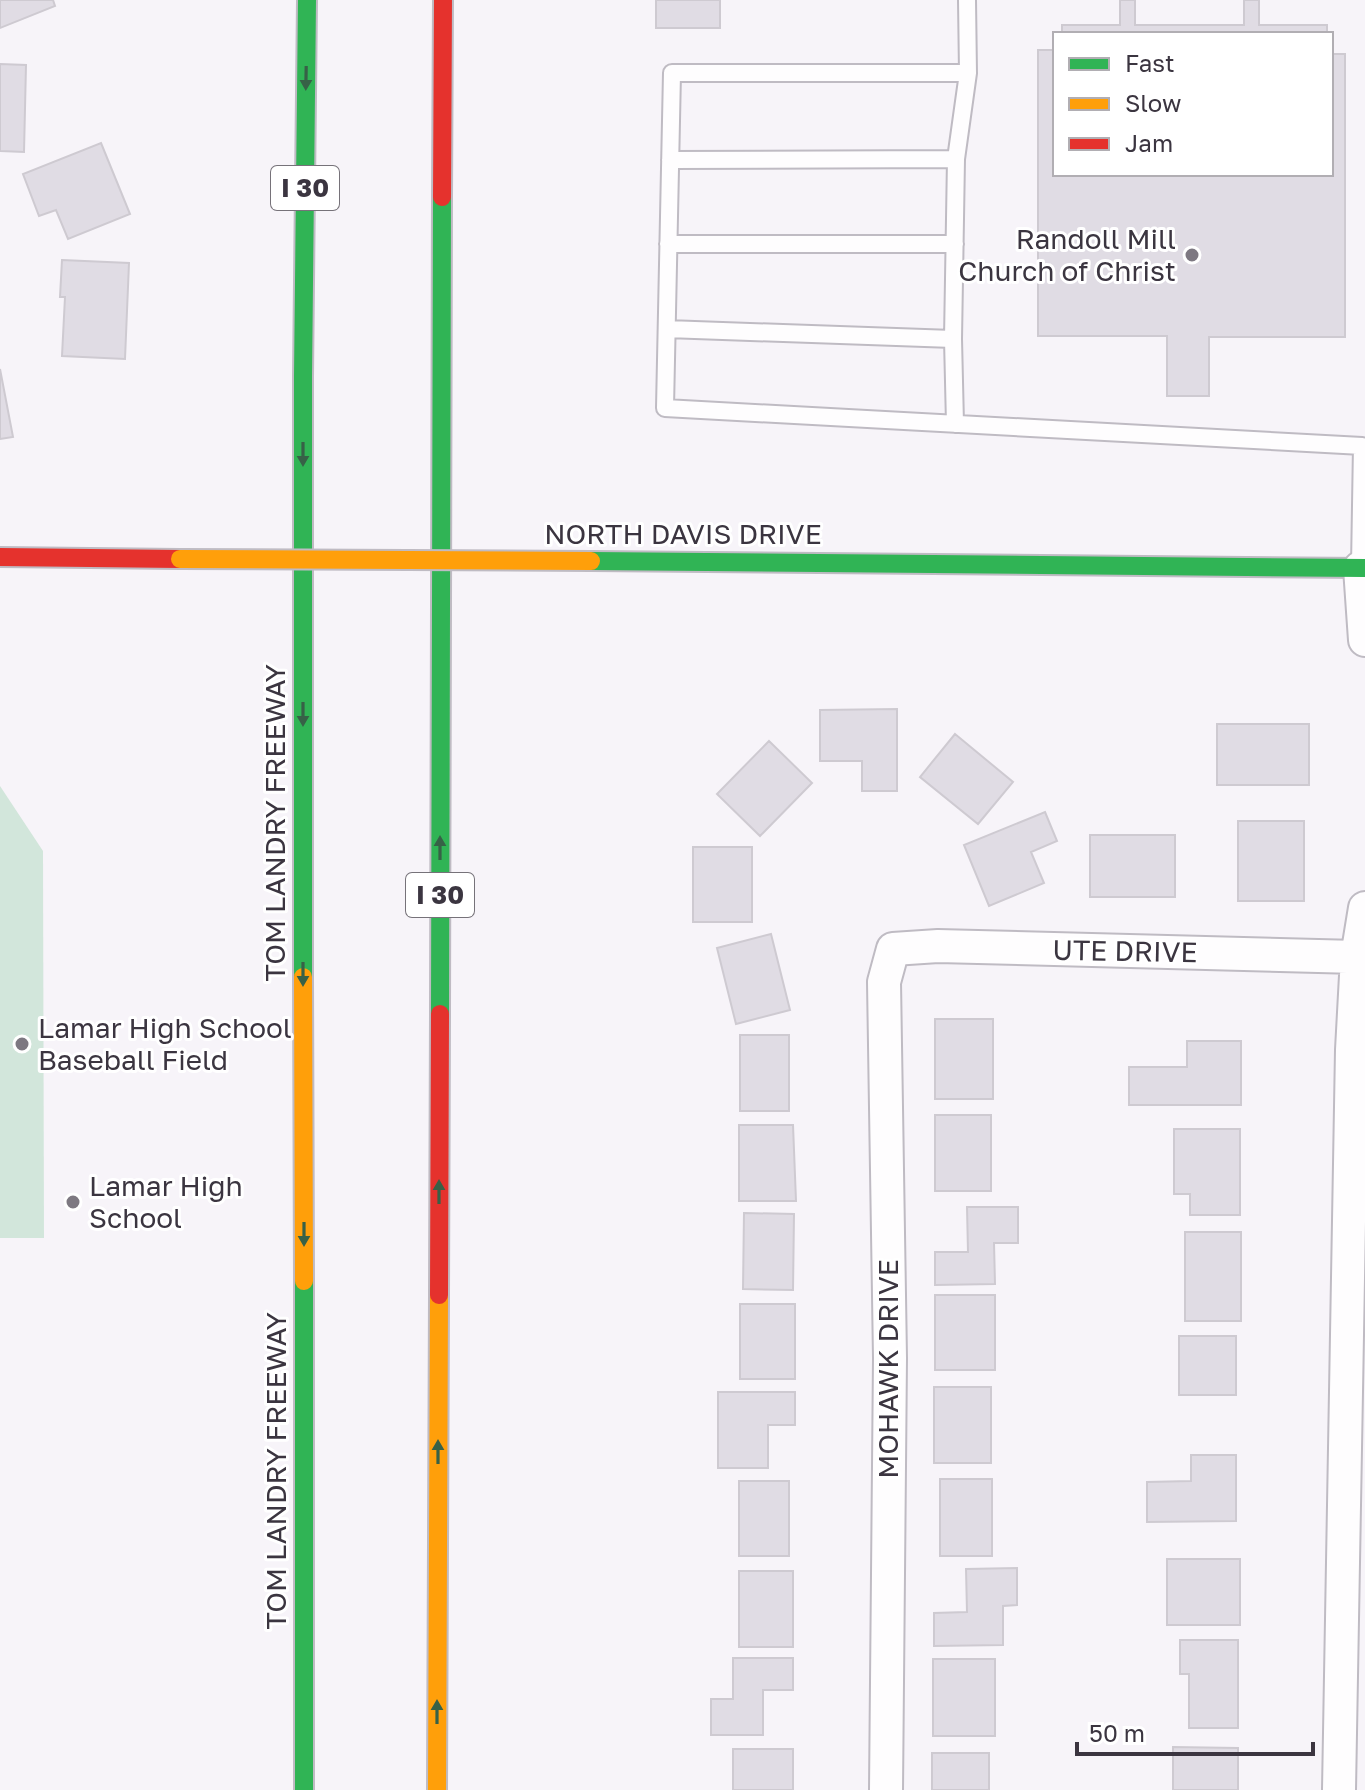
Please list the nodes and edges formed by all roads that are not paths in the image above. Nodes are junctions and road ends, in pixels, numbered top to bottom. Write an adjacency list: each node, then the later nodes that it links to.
1 (307, 0): 12 (main road, TOM LANDRY FREEWAY / I 30, one-way to 12)
2 (443, 0): 22 (main road, I 30, one-way to 2)
3 (967, 0): 5 (lane)
4 (288, 47): 12 (main road)
5 (968, 73): 6 (lane); 7 (lane)
6 (956, 159): 7 (lane); 9 (lane)
7 (670, 160): 8 (lane)
8 (668, 244): 9 (lane); 10 (lane)
9 (955, 244): 11 (lane)
10 (667, 329): 11 (lane); 13 (lane)
11 (953, 339): 13 (lane)
12 (303, 376): 21 (main road, TOM LANDRY FREEWAY / I 30, one-way to 21)
13 (955, 424): 14 (lane)
14 (1363, 446): 16 (lane)
15 (0, 557): 16 (main road, NORTH DAVIS DRIVE, bridge)
16 (1363, 568): 17 (street)
17 (1365, 640)
18 (1365, 908): 20 (street)
19 (893, 949): 20 (street, UTE DRIVE); 23 (street, MOHAWK DRIVE)
20 (1357, 957): 24 (street)
21 (304, 1790)
22 (437, 1790)
23 (886, 1790)
24 (1339, 1790)

